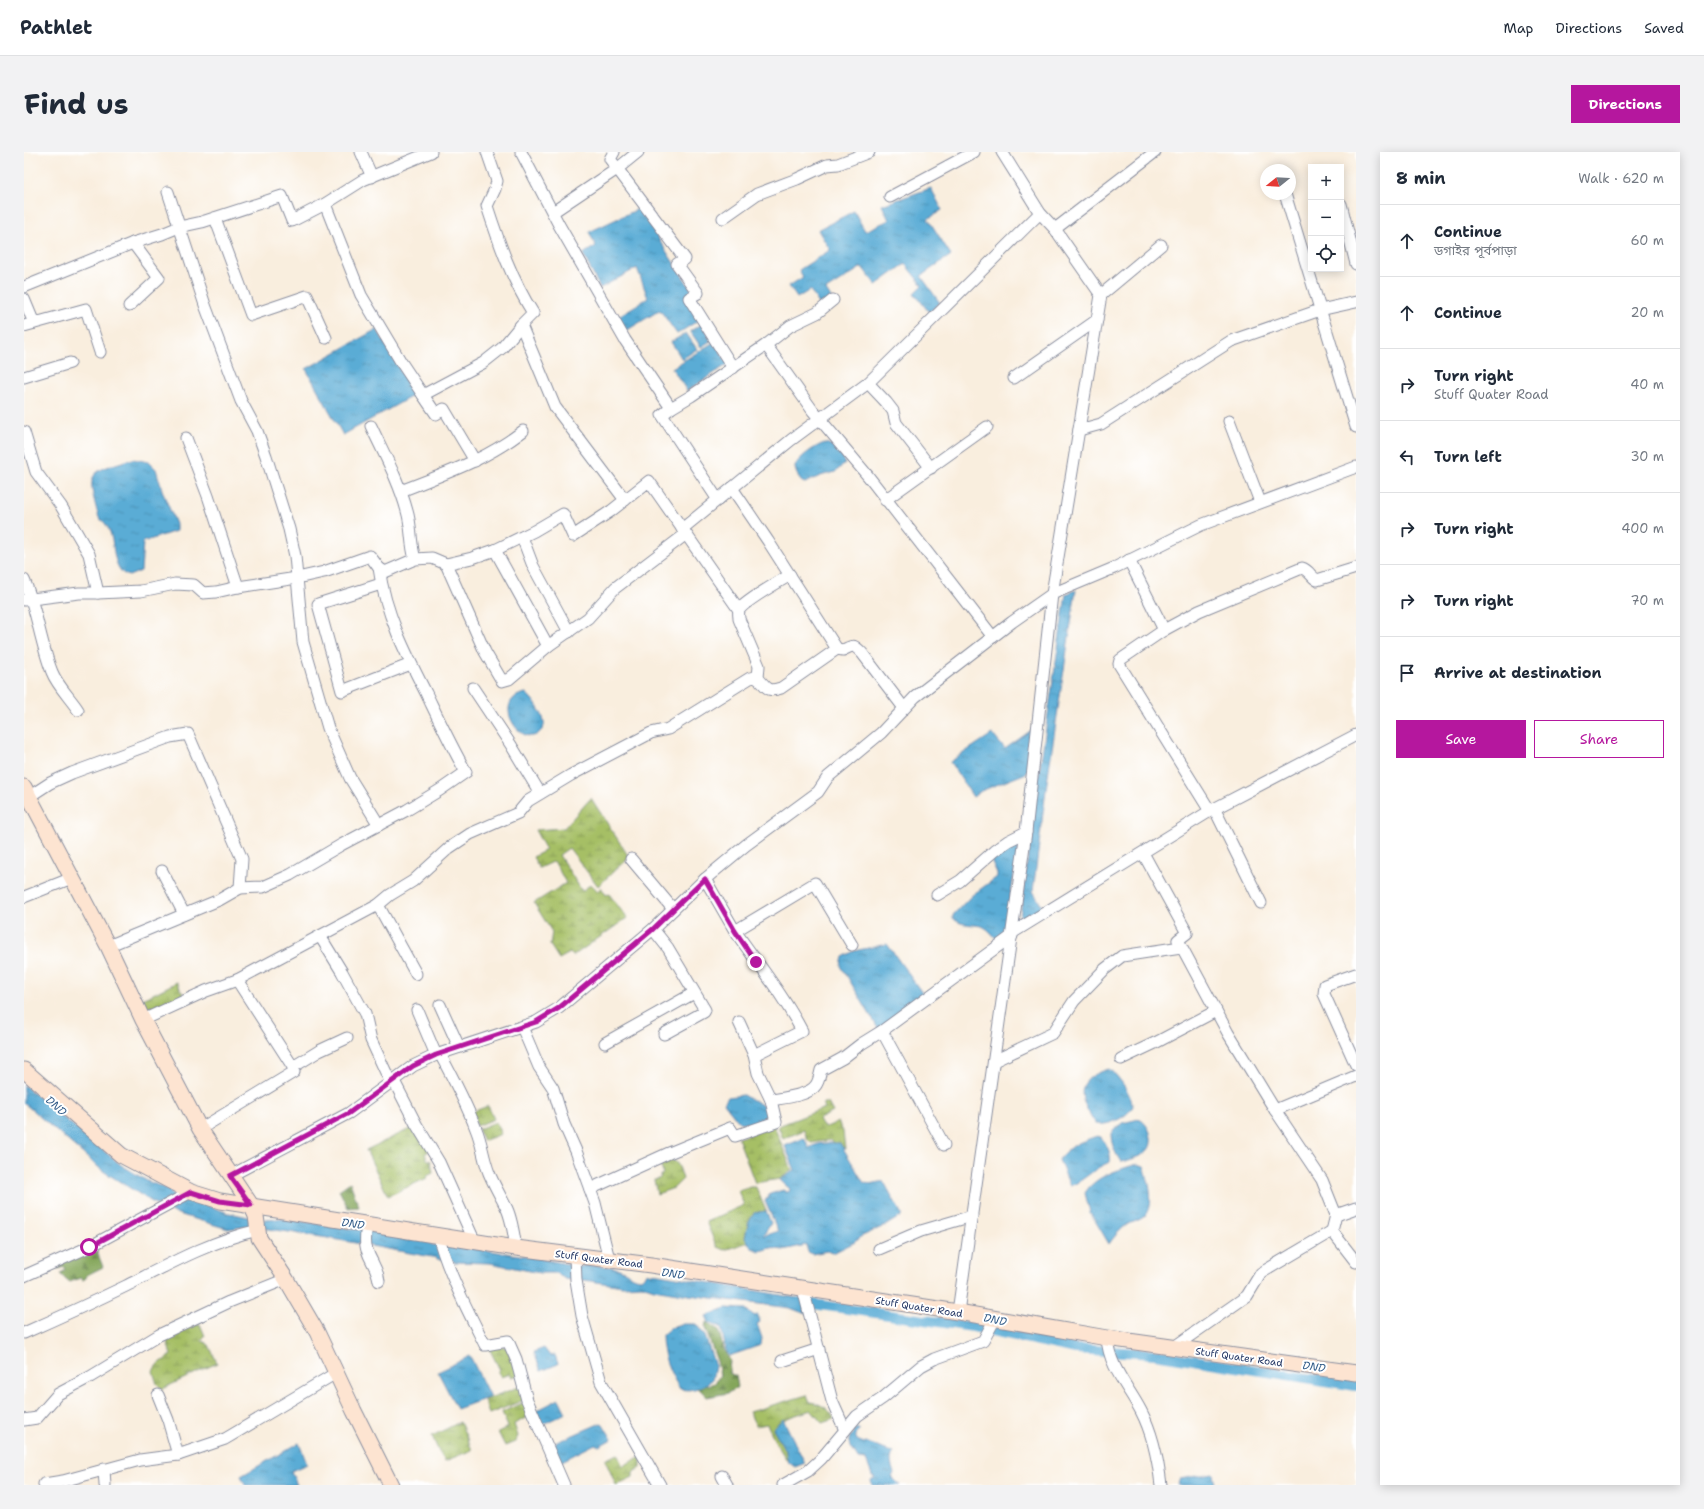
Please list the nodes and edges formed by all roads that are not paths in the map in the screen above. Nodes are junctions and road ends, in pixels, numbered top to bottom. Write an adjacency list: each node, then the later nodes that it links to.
1 (362, 152): 12 (street)
2 (431, 152): 12 (street)
3 (487, 152): 36 (street)
4 (521, 152): 17 (street)
5 (614, 152): 11 (street)
6 (638, 152): 11 (street)
7 (869, 152): 21 (street)
8 (974, 152): 14 (street)
9 (1002, 152): 18 (street)
10 (1156, 152): 23 (street)
11 (616, 169): 17 (street); 41 (street)
12 (372, 177): 16 (street)
13 (168, 192): 22 (street)
14 (890, 197)
15 (1287, 200): 33 (street)
16 (325, 204): 20 (street); 45 (street)
17 (553, 212): 46 (street)
18 (1040, 213): 23 (street); 44 (street)
19 (1344, 216): 26 (street)
20 (215, 218): 22 (street); 37 (street)
21 (723, 218)
22 (179, 227): 24 (street); 74 (street)
23 (1055, 229): 28 (street)
24 (133, 243): 27 (street); 32 (street)
25 (1161, 245): 28 (street)
26 (1356, 264)
27 (24, 287)
28 (1102, 295): 34 (street)
29 (24, 299): 35 (street)
30 (833, 300): 38 (street)
31 (1356, 302): 33 (street)
32 (129, 306)
33 (1320, 310): 50 (street); 52 (street)
34 (1097, 320): 43 (street); 52 (street)
35 (29, 324): 39 (street)
36 (522, 325): 45 (street); 61 (street)
37 (326, 338)
38 (766, 345): 41 (street); 47 (street)
39 (100, 352)
40 (70, 363): 42 (street)
41 (733, 368): 46 (street)
42 (24, 377)
43 (1014, 378)
44 (868, 383): 47 (street); 57 (street)
45 (423, 395): 56 (street)
46 (671, 408): 62 (street)
47 (820, 418): 59 (street); 63 (street)
48 (1229, 422): 64 (street)
49 (371, 426): 60 (street)
50 (1356, 427)
51 (987, 428): 57 (street)
52 (1079, 430): 79 (street)
53 (523, 431): 56 (street)
54 (24, 432): 78 (street)
55 (186, 438): 77 (street)
56 (475, 462): 60 (street)
57 (931, 468): 63 (street)
58 (1356, 468): 64 (street)
59 (732, 488): 62 (street); 73 (street)
60 (401, 491): 68 (street)
61 (625, 500): 65 (street); 66 (street)
62 (718, 500): 65 (street)
63 (885, 500): 86 (street)
64 (1260, 502): 69 (street)
65 (684, 531): 83 (street); 85 (street)
66 (522, 537): 67 (street); 85 (street)
67 (495, 550): 70 (street); 87 (street)
68 (415, 559): 70 (street); 71 (street)
69 (1129, 560): 79 (street); 84 (street)
70 (446, 564): 87 (street)
71 (379, 568): 74 (street); 76 (street)
72 (1356, 568): 84 (street)
73 (790, 575): 83 (street); 88 (street)
74 (297, 578): 77 (street); 82 (street)
75 (24, 580): 80 (street)
76 (381, 584): 81 (street); 89 (street)
77 (238, 587): 78 (street)
78 (98, 593): 80 (street)
79 (1052, 594): 86 (street); 99 (street)
80 (28, 599): 93 (street)
81 (318, 604): 82 (street); 89 (street)
82 (300, 610): 98 (street)
83 (739, 610): 90 (street)
84 (1164, 630): 97 (street)
85 (569, 632): 87 (street)
86 (993, 637): 92 (street)
87 (548, 646)
88 (837, 649): 90 (street); 92 (street)
89 (412, 664): 98 (street)
90 (758, 678): 96 (street)
91 (473, 688): 96 (street)
92 (904, 708): 104 (street)
93 (78, 710)
94 (1356, 735): 97 (street)
95 (27, 792): 103 (street); 105 (street)
96 (540, 793): 109 (street)
97 (1213, 810): 100 (street); 108 (street)
98 (379, 825): 105 (street)
99 (1026, 832): 106 (street); 114 (street)
100 (1143, 854): 114 (street); 118 (street)
101 (631, 859): 110 (street)
102 (162, 871): 111 (street)
103 (72, 878): 107 (street); 117 (street)
104 (705, 879): 110 (street); 113 (street)
105 (240, 888): 111 (street)
106 (937, 895)
107 (24, 897)
108 (1261, 904)
109 (378, 905): 115 (street); 119 (street)
110 (673, 909): 112 (street)
111 (184, 914): 117 (street)
112 (653, 929): 122 (street); 128 (street)
113 (735, 931): 116 (street); 135 (street)
114 (1012, 935): 129 (street); 137 (street)
115 (320, 936): 121 (street); 142 (street)
116 (852, 945)
117 (108, 946): 126 (street)
118 (1182, 947): 125 (street); 137 (street)
119 (416, 974)
120 (1356, 974): 138 (street)
121 (237, 980): 126 (street); 139 (street)
122 (694, 993): 130 (street); 132 (street)
123 (440, 1005): 133 (street)
124 (417, 1010): 134 (street)
125 (1216, 1011): 136 (street); 144 (street)
126 (143, 1020): 145 (street)
127 (739, 1022): 135 (street)
128 (522, 1027): 133 (street); 148 (street)
129 (882, 1031): 143 (street); 146 (street)
130 (664, 1034)
131 (347, 1038): 139 (street)
132 (605, 1043)
133 (459, 1047): 134 (street)
134 (438, 1054): 142 (street); 158 (street)
135 (754, 1055): 143 (street)
136 (1121, 1059)
137 (994, 1061): 152 (street)
138 (1356, 1065)
139 (293, 1067): 145 (street)
140 (24, 1070): 149 (street, Stuff Quater Road)
141 (1356, 1076): 144 (street)
142 (394, 1081): 147 (street); 157 (street)
143 (771, 1100): 148 (street)
144 (1275, 1110): 151 (street)
145 (200, 1129): 147 (street)
146 (944, 1145)
147 (230, 1176): 153 (street)
148 (590, 1189): 160 (street)
149 (187, 1194): 153 (street, Stuff Quater Road); 163 (street)
150 (1356, 1208): 151 (street)
151 (1336, 1215): 155 (street)
152 (972, 1216): 159 (street); 167 (street)
153 (256, 1222): 154 (street, Stuff Quater Road); 164 (street); 169 (street)
154 (367, 1227): 156 (street, Stuff Quater Road); 165 (street)
155 (1332, 1231): 162 (street); 170 (street)
156 (440, 1240): 157 (street, Stuff Quater Road); 184 (street)
157 (474, 1240): 158 (street, Stuff Quater Road)
158 (516, 1248): 161 (street, Stuff Quater Road)
159 (879, 1249)
160 (609, 1259): 161 (street, Stuff Quater Road); 166 (street, Stuff Quater Road)
161 (576, 1261): 185 (street)
162 (1356, 1262)
163 (24, 1276)
164 (286, 1279): 174 (street); 177 (street)
165 (379, 1280)
166 (805, 1294): 167 (street, Stuff Quater Road); 172 (street)
167 (958, 1312): 168 (street, Stuff Quater Road)
168 (993, 1322): 171 (street, Stuff Quater Road); 178 (street)
169 (24, 1333)
170 (1174, 1347): 171 (street, Stuff Quater Road); 175 (street, Stuff Quater Road)
171 (1109, 1348): 187 (street)
172 (819, 1349): 173 (street); 178 (street)
173 (782, 1361)
174 (336, 1373): 179 (street); 183 (street)
175 (1356, 1373)
176 (158, 1395): 179 (street)
177 (24, 1420)
178 (845, 1430): 186 (street)
179 (178, 1455): 180 (street)
180 (104, 1469): 181 (street); 182 (street)
181 (44, 1484)
182 (105, 1485)
183 (391, 1485)
184 (564, 1485)
185 (660, 1485)
186 (783, 1485)
187 (1161, 1485)

